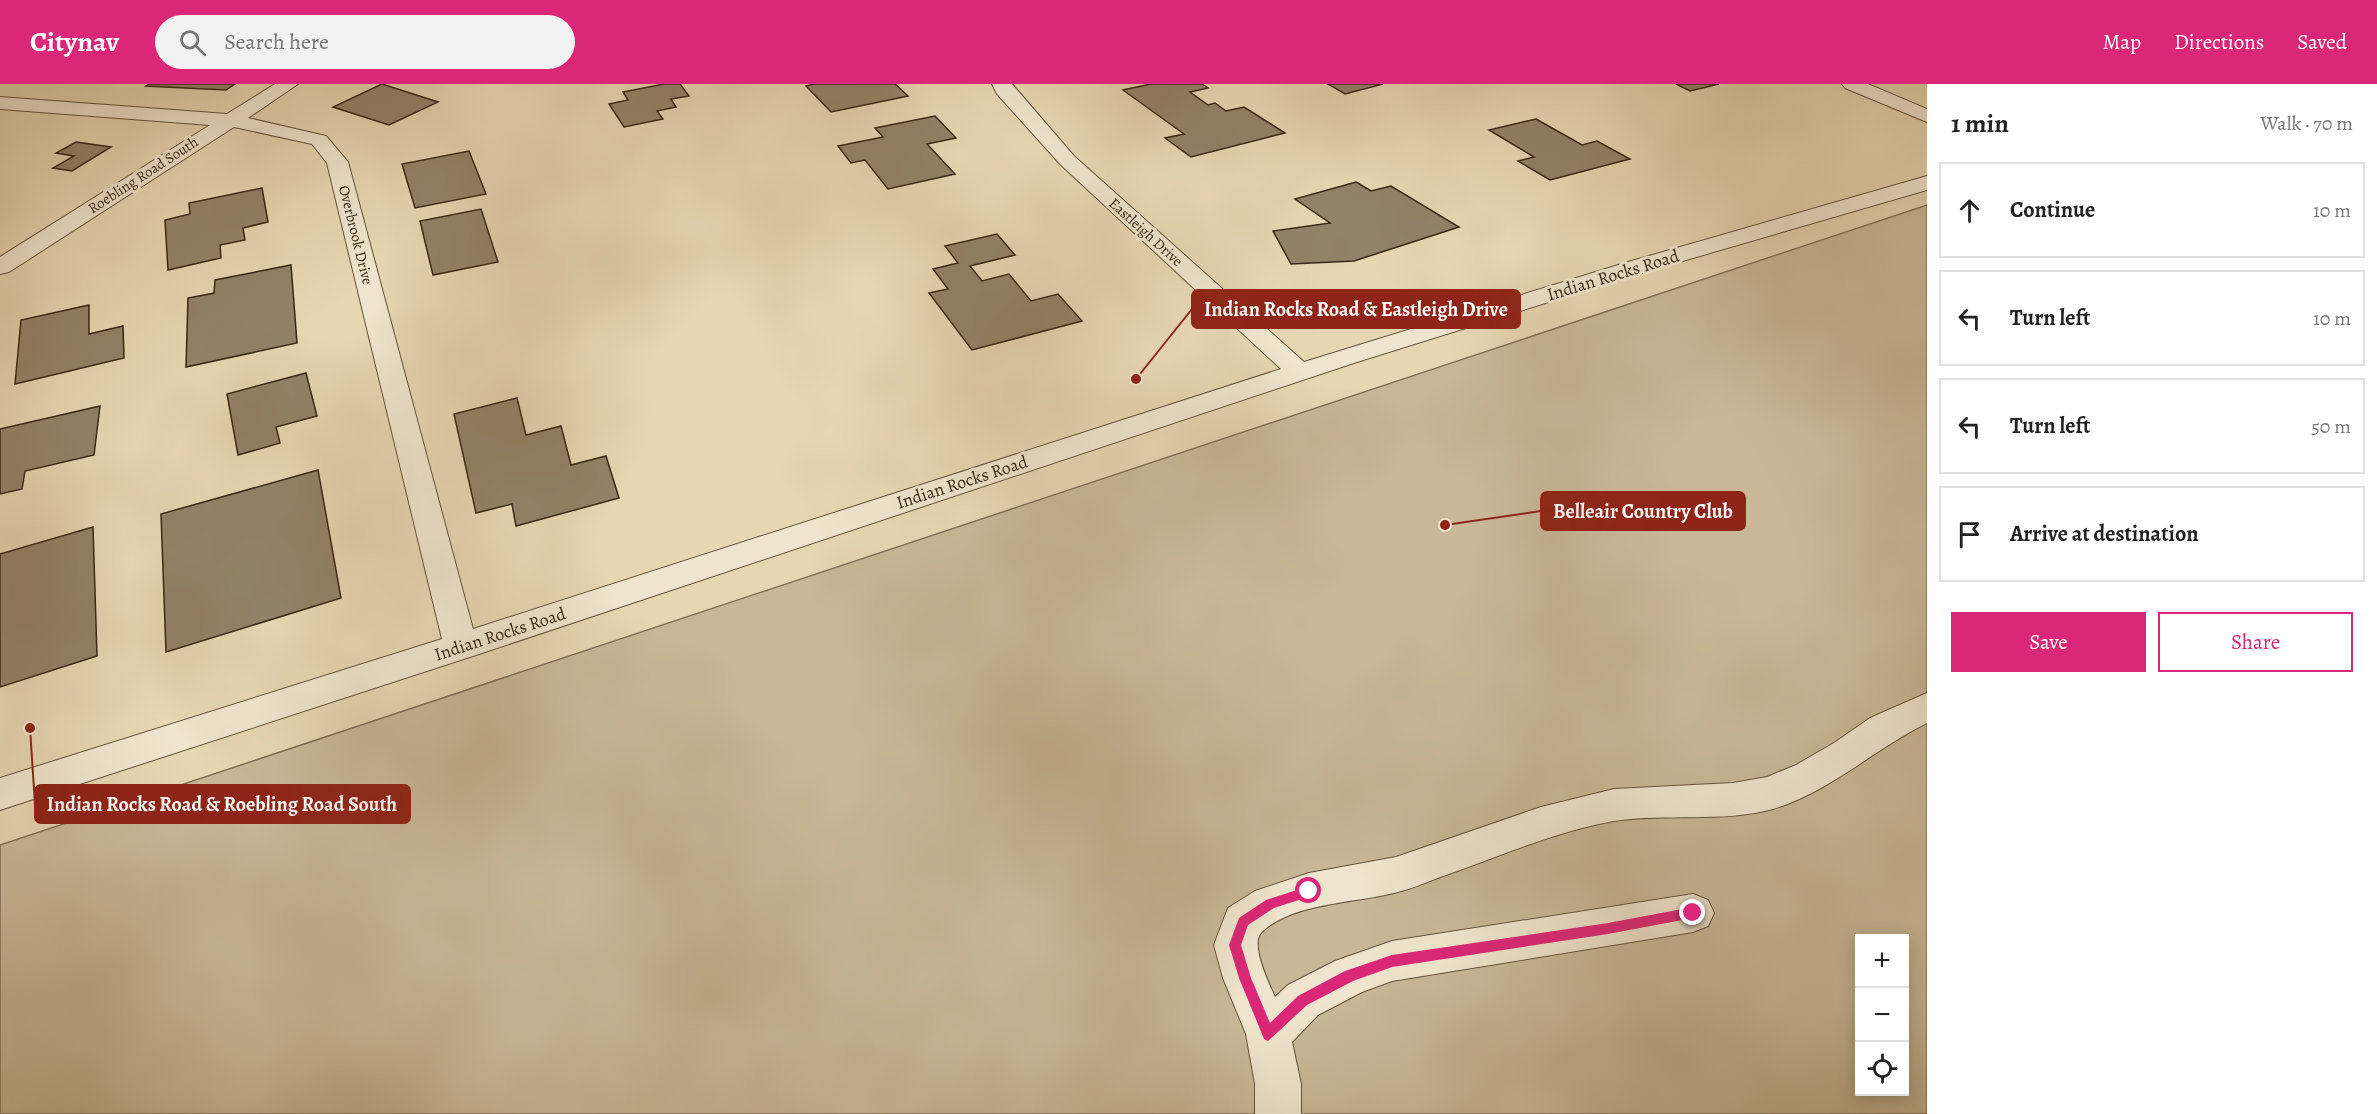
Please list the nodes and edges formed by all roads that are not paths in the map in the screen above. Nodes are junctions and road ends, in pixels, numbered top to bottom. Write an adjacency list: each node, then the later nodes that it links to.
1 (288, 84): 6 (street, Roebling Road South)
2 (1002, 84): 9 (street, Eastleigh Drive)
3 (1852, 84): 5 (street)
4 (0, 103): 6 (street, Overbrook Drive)
5 (1927, 116)
6 (228, 120): 8 (street, Roebling Road South); 10 (street, Overbrook Drive)
7 (1927, 183): 9 (street, Indian Rocks Road)
8 (0, 267)
9 (1299, 371): 10 (street, Indian Rocks Road)
10 (461, 647): 12 (street, Indian Rocks Road)
11 (1927, 707): 14 (street)
12 (0, 794)
13 (1693, 913): 14 (street)
14 (1268, 1034): 15 (street)
15 (1278, 1114)

